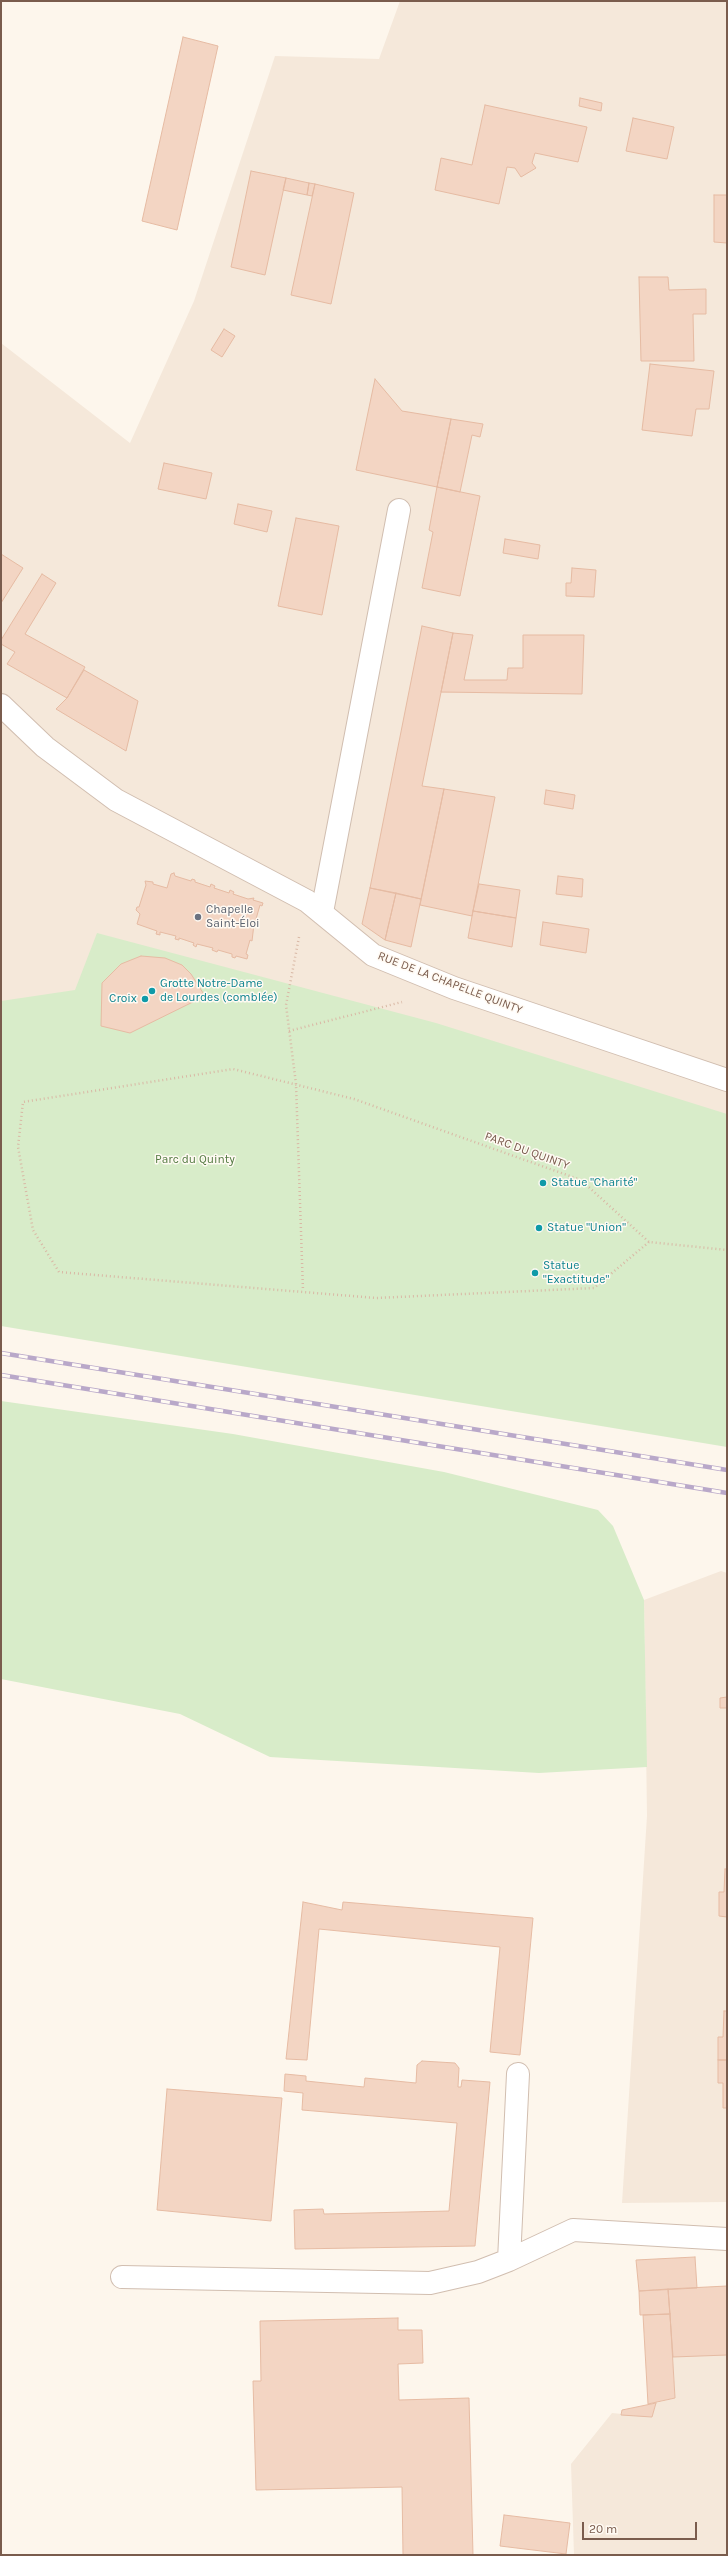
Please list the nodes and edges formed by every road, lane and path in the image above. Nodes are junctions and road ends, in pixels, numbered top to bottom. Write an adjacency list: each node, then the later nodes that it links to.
1 (399, 510): 3 (street)
2 (1, 704): 3 (street, RUE DE LA CHAPELLE QUINTY)
3 (322, 912): 5 (street, RUE DE LA CHAPELLE QUINTY)
4 (291, 972): 6 (path)
5 (454, 988): 6 (path); 7 (street, RUE DE LA CHAPELLE QUINTY)
6 (290, 1031): 8 (path)
7 (727, 1080)
8 (296, 1084): 9 (path, PARC DU QUINTY); 11 (path); 11 (path, PARC DU QUINTY)
9 (649, 1242): 10 (path); 11 (path, PARC DU QUINTY)
10 (727, 1250)
11 (303, 1291)
12 (518, 2074): 14 (street)
13 (727, 2239): 14 (street)
14 (509, 2260): 15 (street)
15 (122, 2277)

